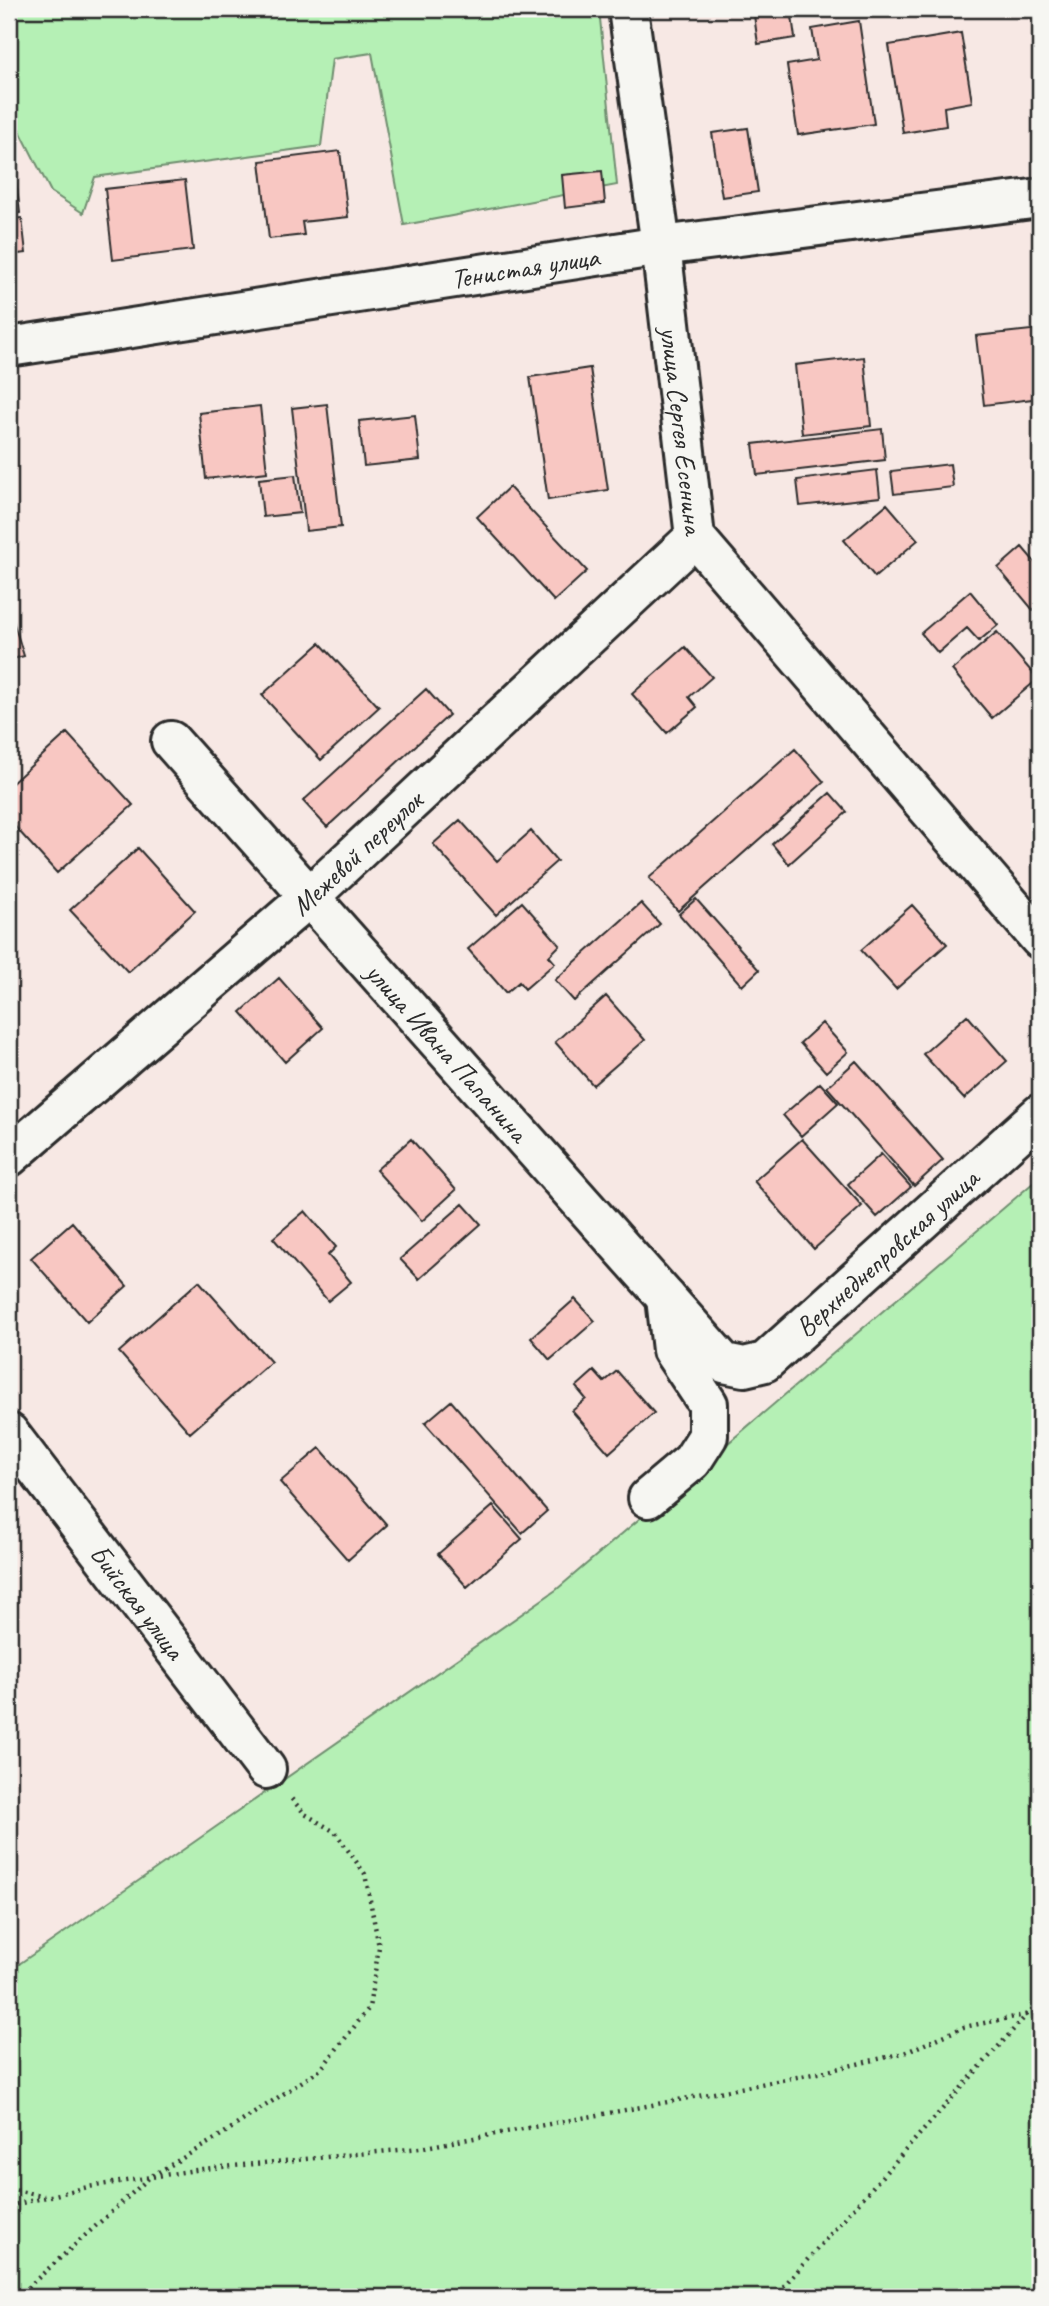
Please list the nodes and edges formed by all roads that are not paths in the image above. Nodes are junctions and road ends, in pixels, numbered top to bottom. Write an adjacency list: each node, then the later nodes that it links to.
1 (628, 9): 3 (street, улица Сергея Есенина)
2 (1040, 198): 3 (street, Тенистая улица)
3 (661, 246): 4 (street, Тенистая улица); 5 (street, улица Сергея Есенина)
4 (9, 348)
5 (695, 537): 7 (street, Межевой переулок); 8 (street, улица Сергея Есенина)
6 (171, 741): 7 (street, улица Ивана Папанина)
7 (308, 898): 10 (street, Межевой переулок); 11 (street, улица Ивана Папанина)
8 (1040, 939)
9 (1040, 1114): 12 (street, Верхнеднепровская улица)
10 (9, 1157)
11 (666, 1298): 12 (street, улица Ивана Папанина); 14 (street)
12 (724, 1363)
13 (9, 1433): 15 (street, Бийская улица)
14 (648, 1498)
15 (266, 1769)

